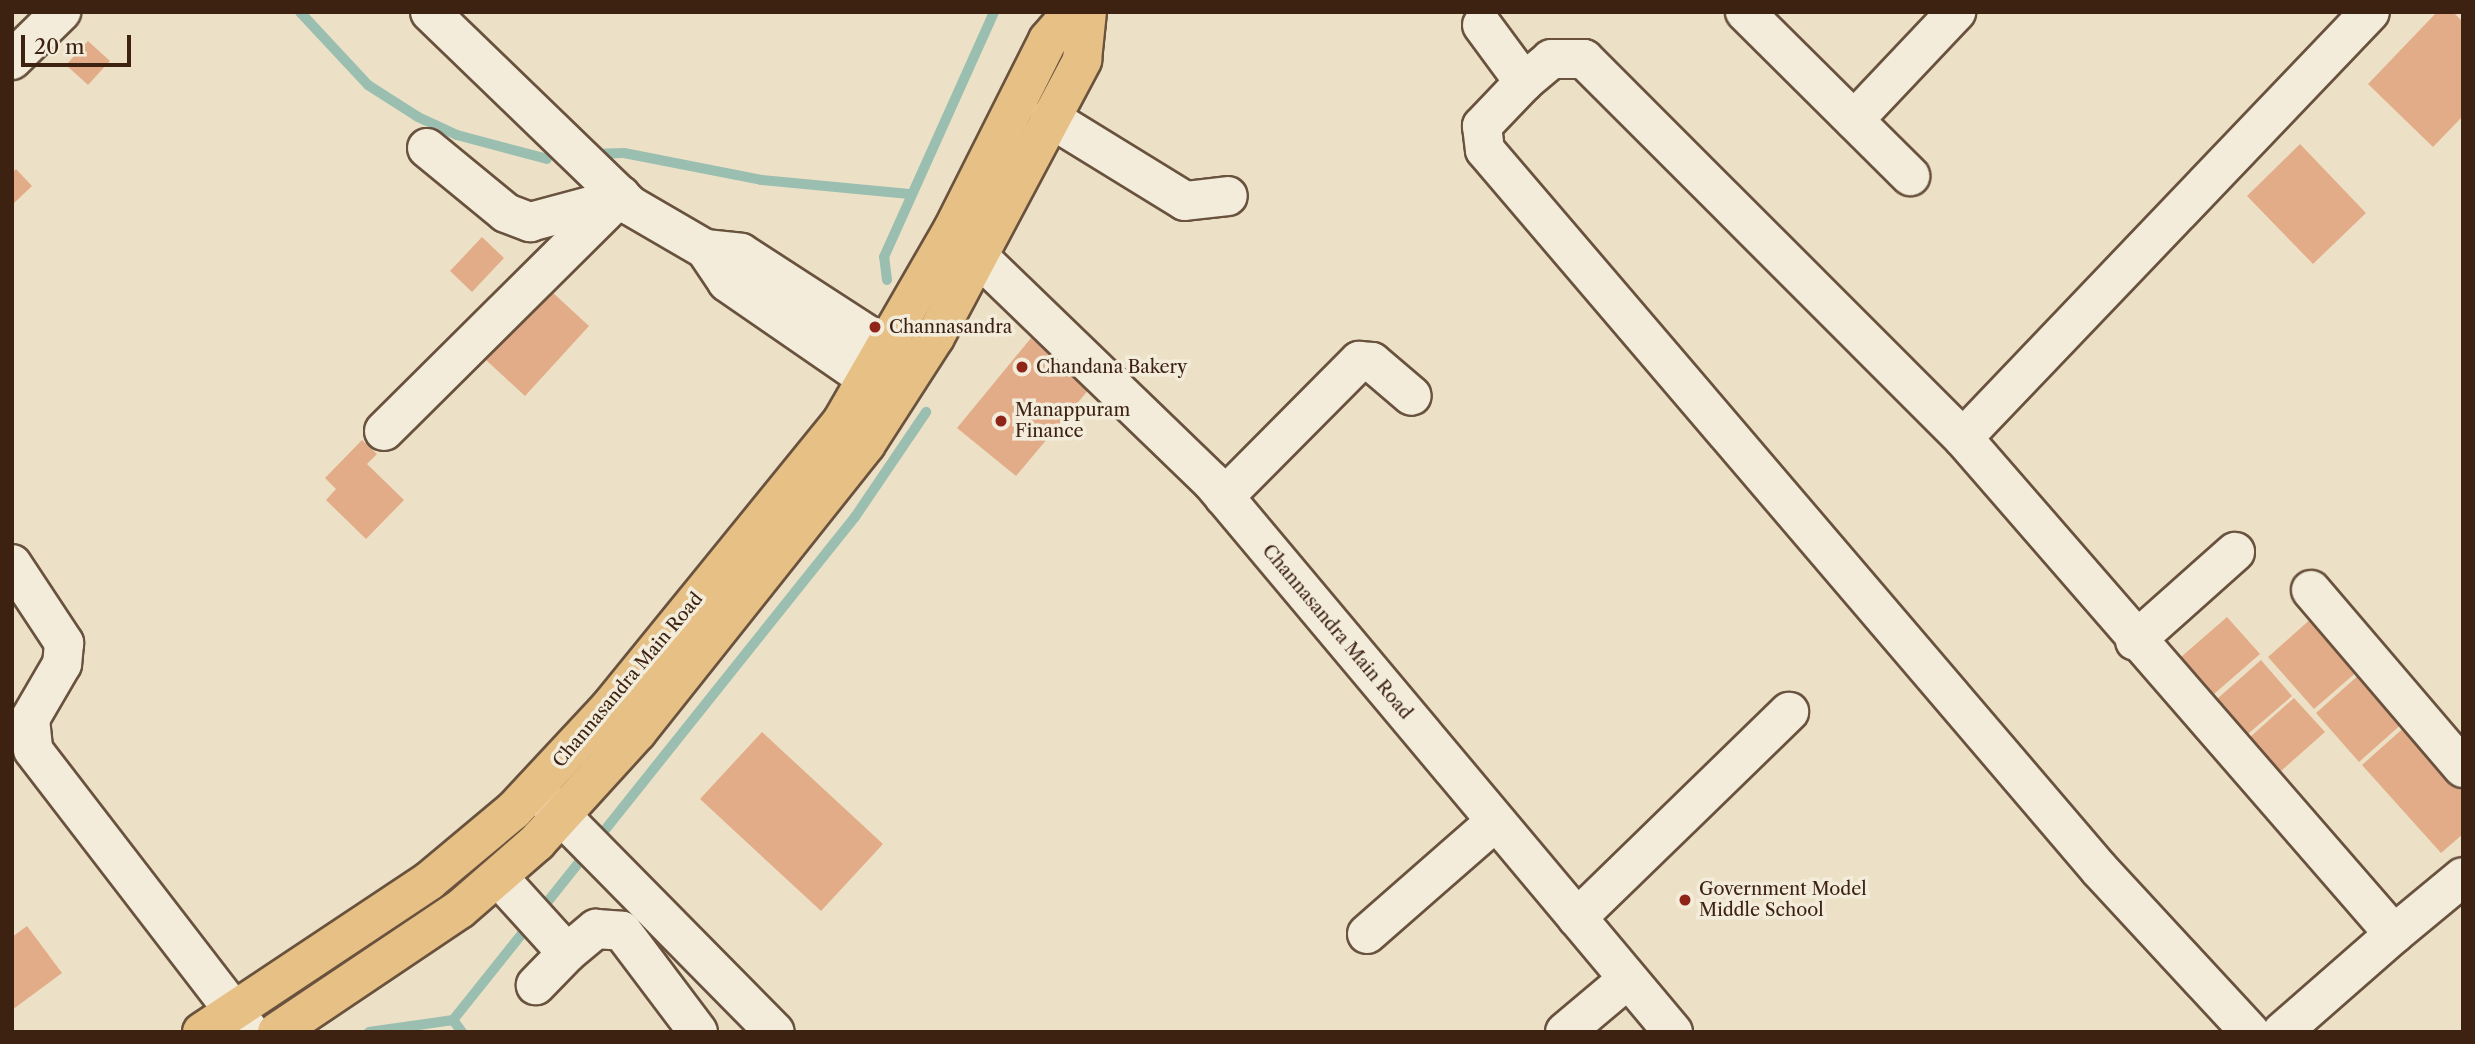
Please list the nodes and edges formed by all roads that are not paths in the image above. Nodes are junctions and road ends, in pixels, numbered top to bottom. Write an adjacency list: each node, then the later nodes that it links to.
1 (61, 12): 9 (street)
2 (430, 12): 15 (street)
3 (1072, 12): 17 (main road)
4 (1087, 12): 11 (main road, Channasandra Main Road)
5 (1745, 12): 12 (street)
6 (1956, 12): 12 (street)
7 (2370, 12): 23 (street)
8 (1482, 17): 10 (street)
9 (12, 60)
10 (1524, 82): 23 (street); 49 (street)
11 (1050, 118): 16 (street); 17 (main road, Channasandra Main Road)
12 (1854, 120): 14 (street)
13 (426, 148): 15 (street)
14 (1910, 176)
15 (621, 196): 18 (street); 22 (street)
16 (1228, 196)
17 (965, 243): 19 (main road, Channasandra Main Road); 24 (street, Channasandra Main Road)
18 (705, 249): 19 (street); 20 (street)
19 (902, 358): 20 (main road, Channasandra Main Road)
20 (882, 390): 31 (main road, Channasandra Main Road); 33 (main road, Channasandra Main Road)
21 (1412, 396): 24 (street)
22 (384, 431)
23 (1963, 438): 28 (street)
24 (1224, 497): 32 (street, Channasandra Main Road)
25 (2235, 552): 28 (street)
26 (12, 564): 42 (street)
27 (2311, 590): 30 (street)
28 (2135, 641): 38 (street)
29 (1789, 712): 36 (street)
30 (2463, 768)
31 (534, 788): 33 (street); 42 (main road, Channasandra Main Road)
32 (1496, 821): 36 (street, Channasandra Main Road); 37 (street)
33 (584, 833): 35 (main road, Channasandra Main Road); 43 (street)
34 (2463, 877): 38 (street)
35 (511, 891): 39 (street); 45 (main road, Channasandra Main Road)
36 (1577, 918): 40 (street, Channasandra Main Road)
37 (1367, 934)
38 (2394, 934): 50 (street)
39 (558, 943): 41 (street); 46 (street)
40 (1628, 979): 47 (street); 48 (street, Channasandra Main Road)
41 (536, 985)
42 (242, 1022): 44 (main road, Channasandra Main Road)
43 (763, 1028)
44 (202, 1032)
45 (277, 1032)
46 (698, 1032)
47 (1565, 1032)
48 (1672, 1032)
49 (2250, 1032)
50 (2282, 1032)

